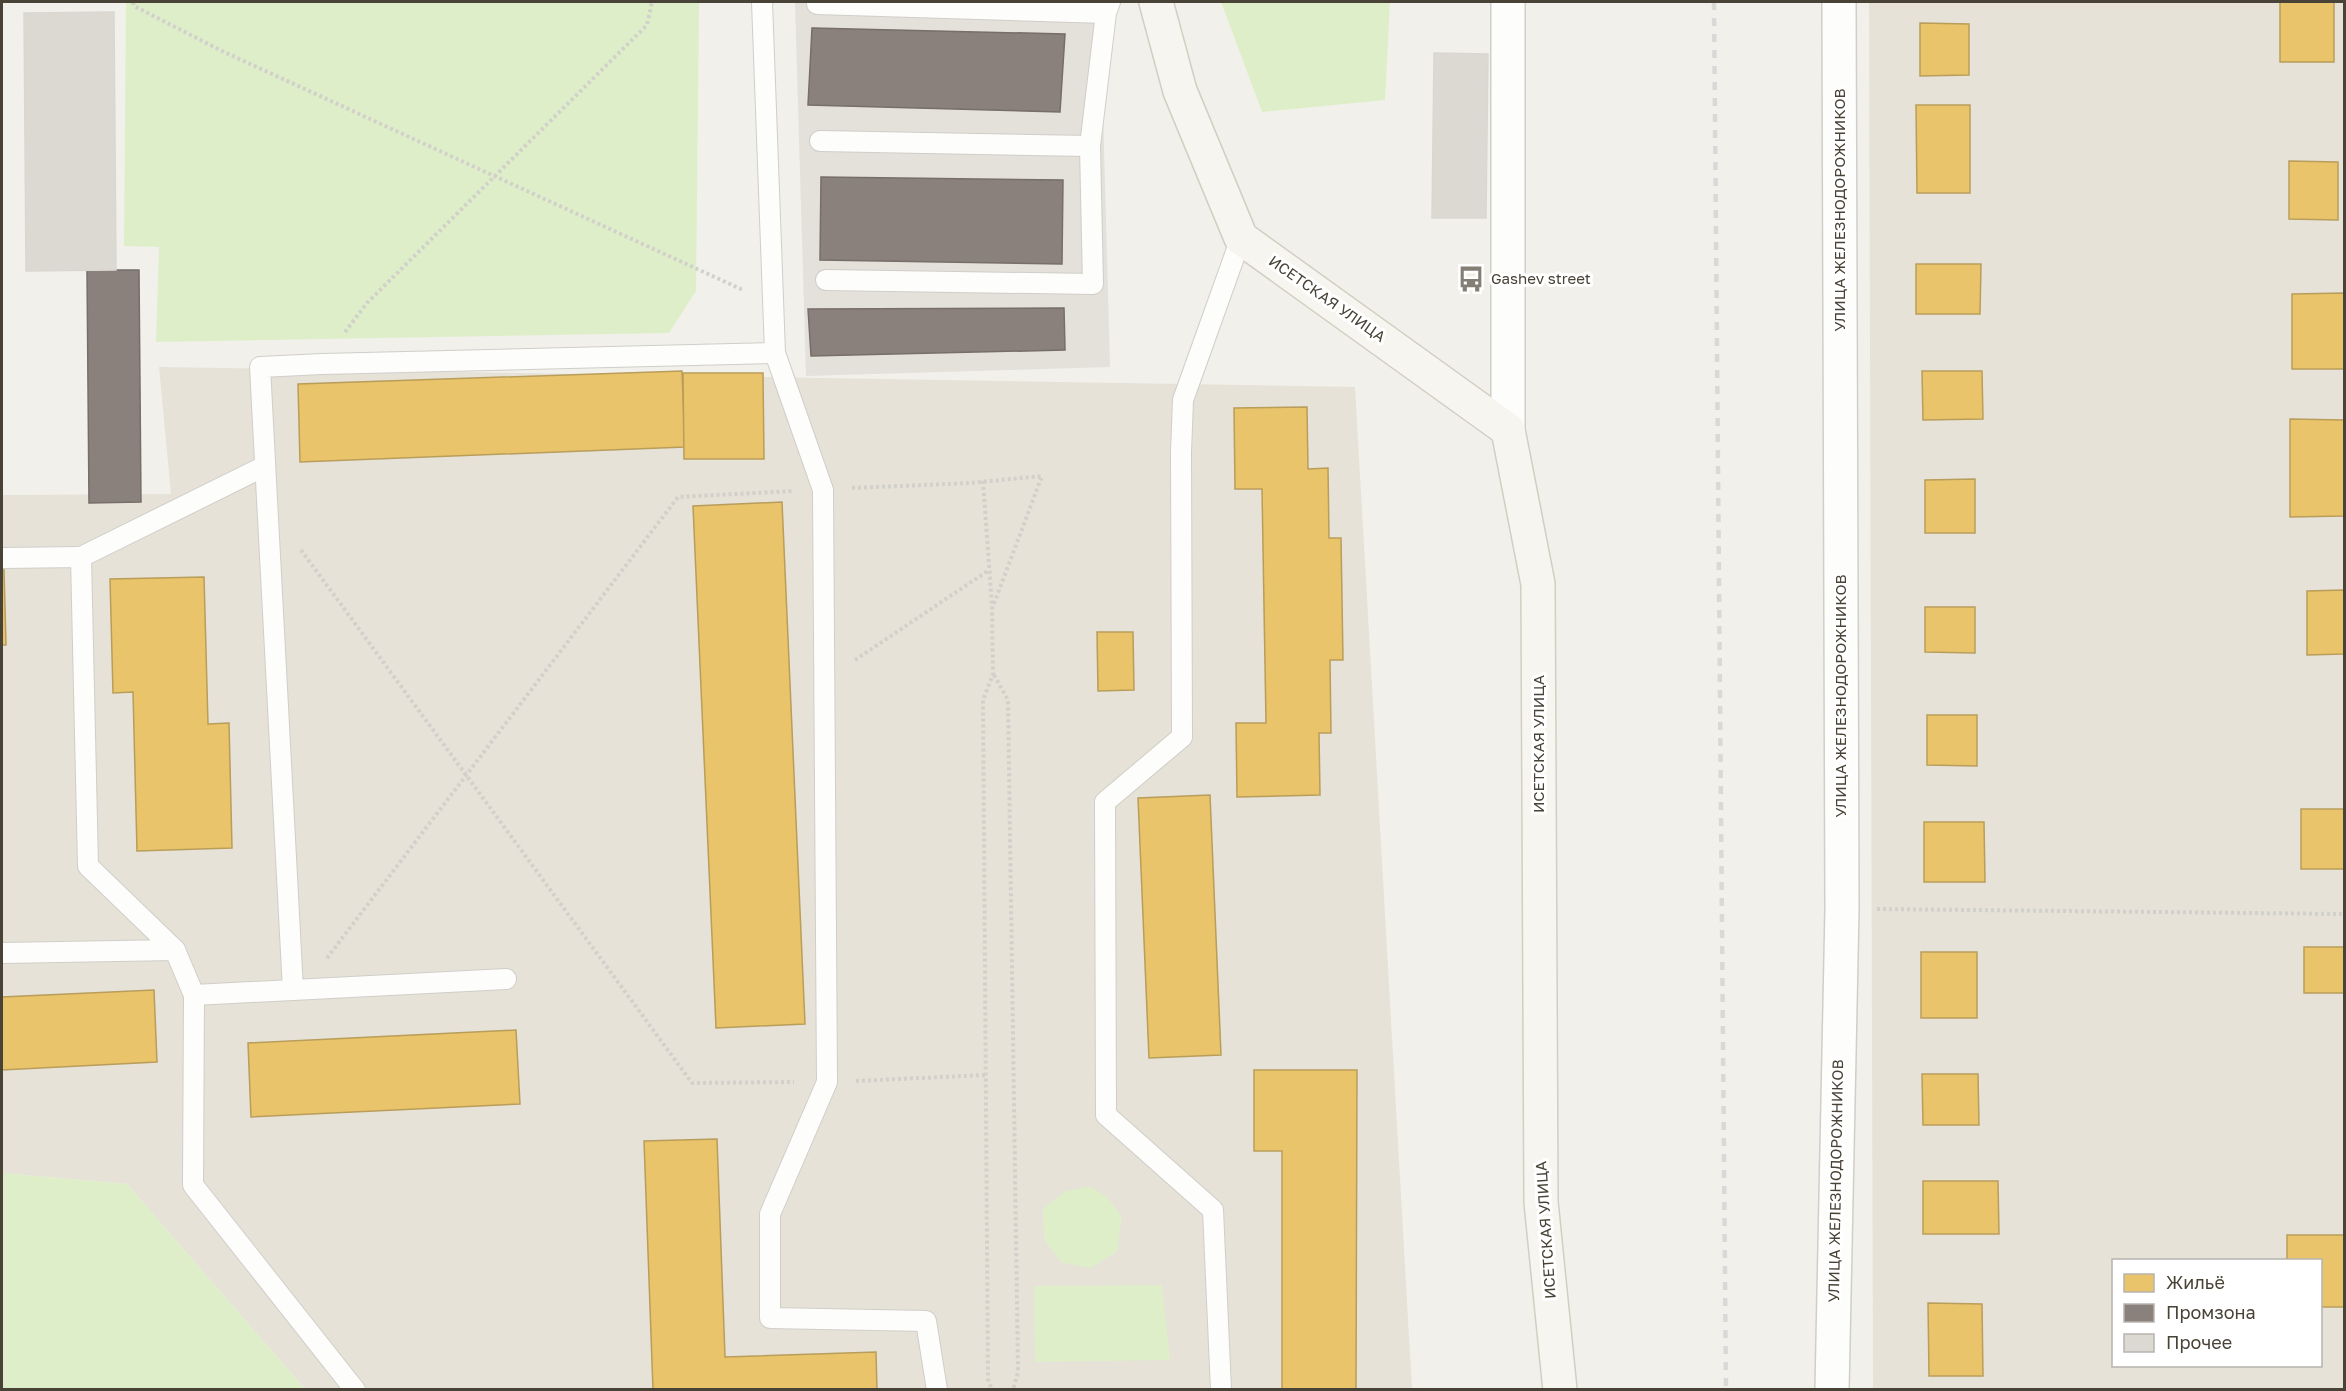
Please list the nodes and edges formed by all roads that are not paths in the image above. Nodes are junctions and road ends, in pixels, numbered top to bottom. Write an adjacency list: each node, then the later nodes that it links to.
1 (762, 2): 11 (lane)
2 (1156, 2): 9 (street)
3 (1508, 2): 12 (street)
4 (1839, 2): 25 (street, УЛИЦА ЖЕЛЕЗНОДОРОЖНИКОВ)
5 (818, 4): 6 (lane)
6 (1108, 7): 8 (lane)
7 (820, 141): 8 (lane)
8 (1090, 146): 10 (lane)
9 (1241, 238): 12 (street, ИСЕТСКАЯ УЛИЦА); 23 (lane)
10 (826, 280)
11 (775, 353): 13 (lane); 22 (lane)
12 (1508, 430): 24 (street, ИСЕТСКАЯ УЛИЦА)
13 (265, 466): 14 (lane); 19 (lane)
14 (81, 557): 15 (lane); 16 (lane)
15 (2, 558)
16 (175, 950): 17 (lane); 20 (lane)
17 (2, 954)
18 (506, 979): 19 (lane)
19 (298, 990): 20 (lane)
20 (194, 995): 21 (lane)
21 (355, 1389)
22 (937, 1389)
23 (1221, 1389)
24 (1560, 1389)
25 (1832, 1389)

